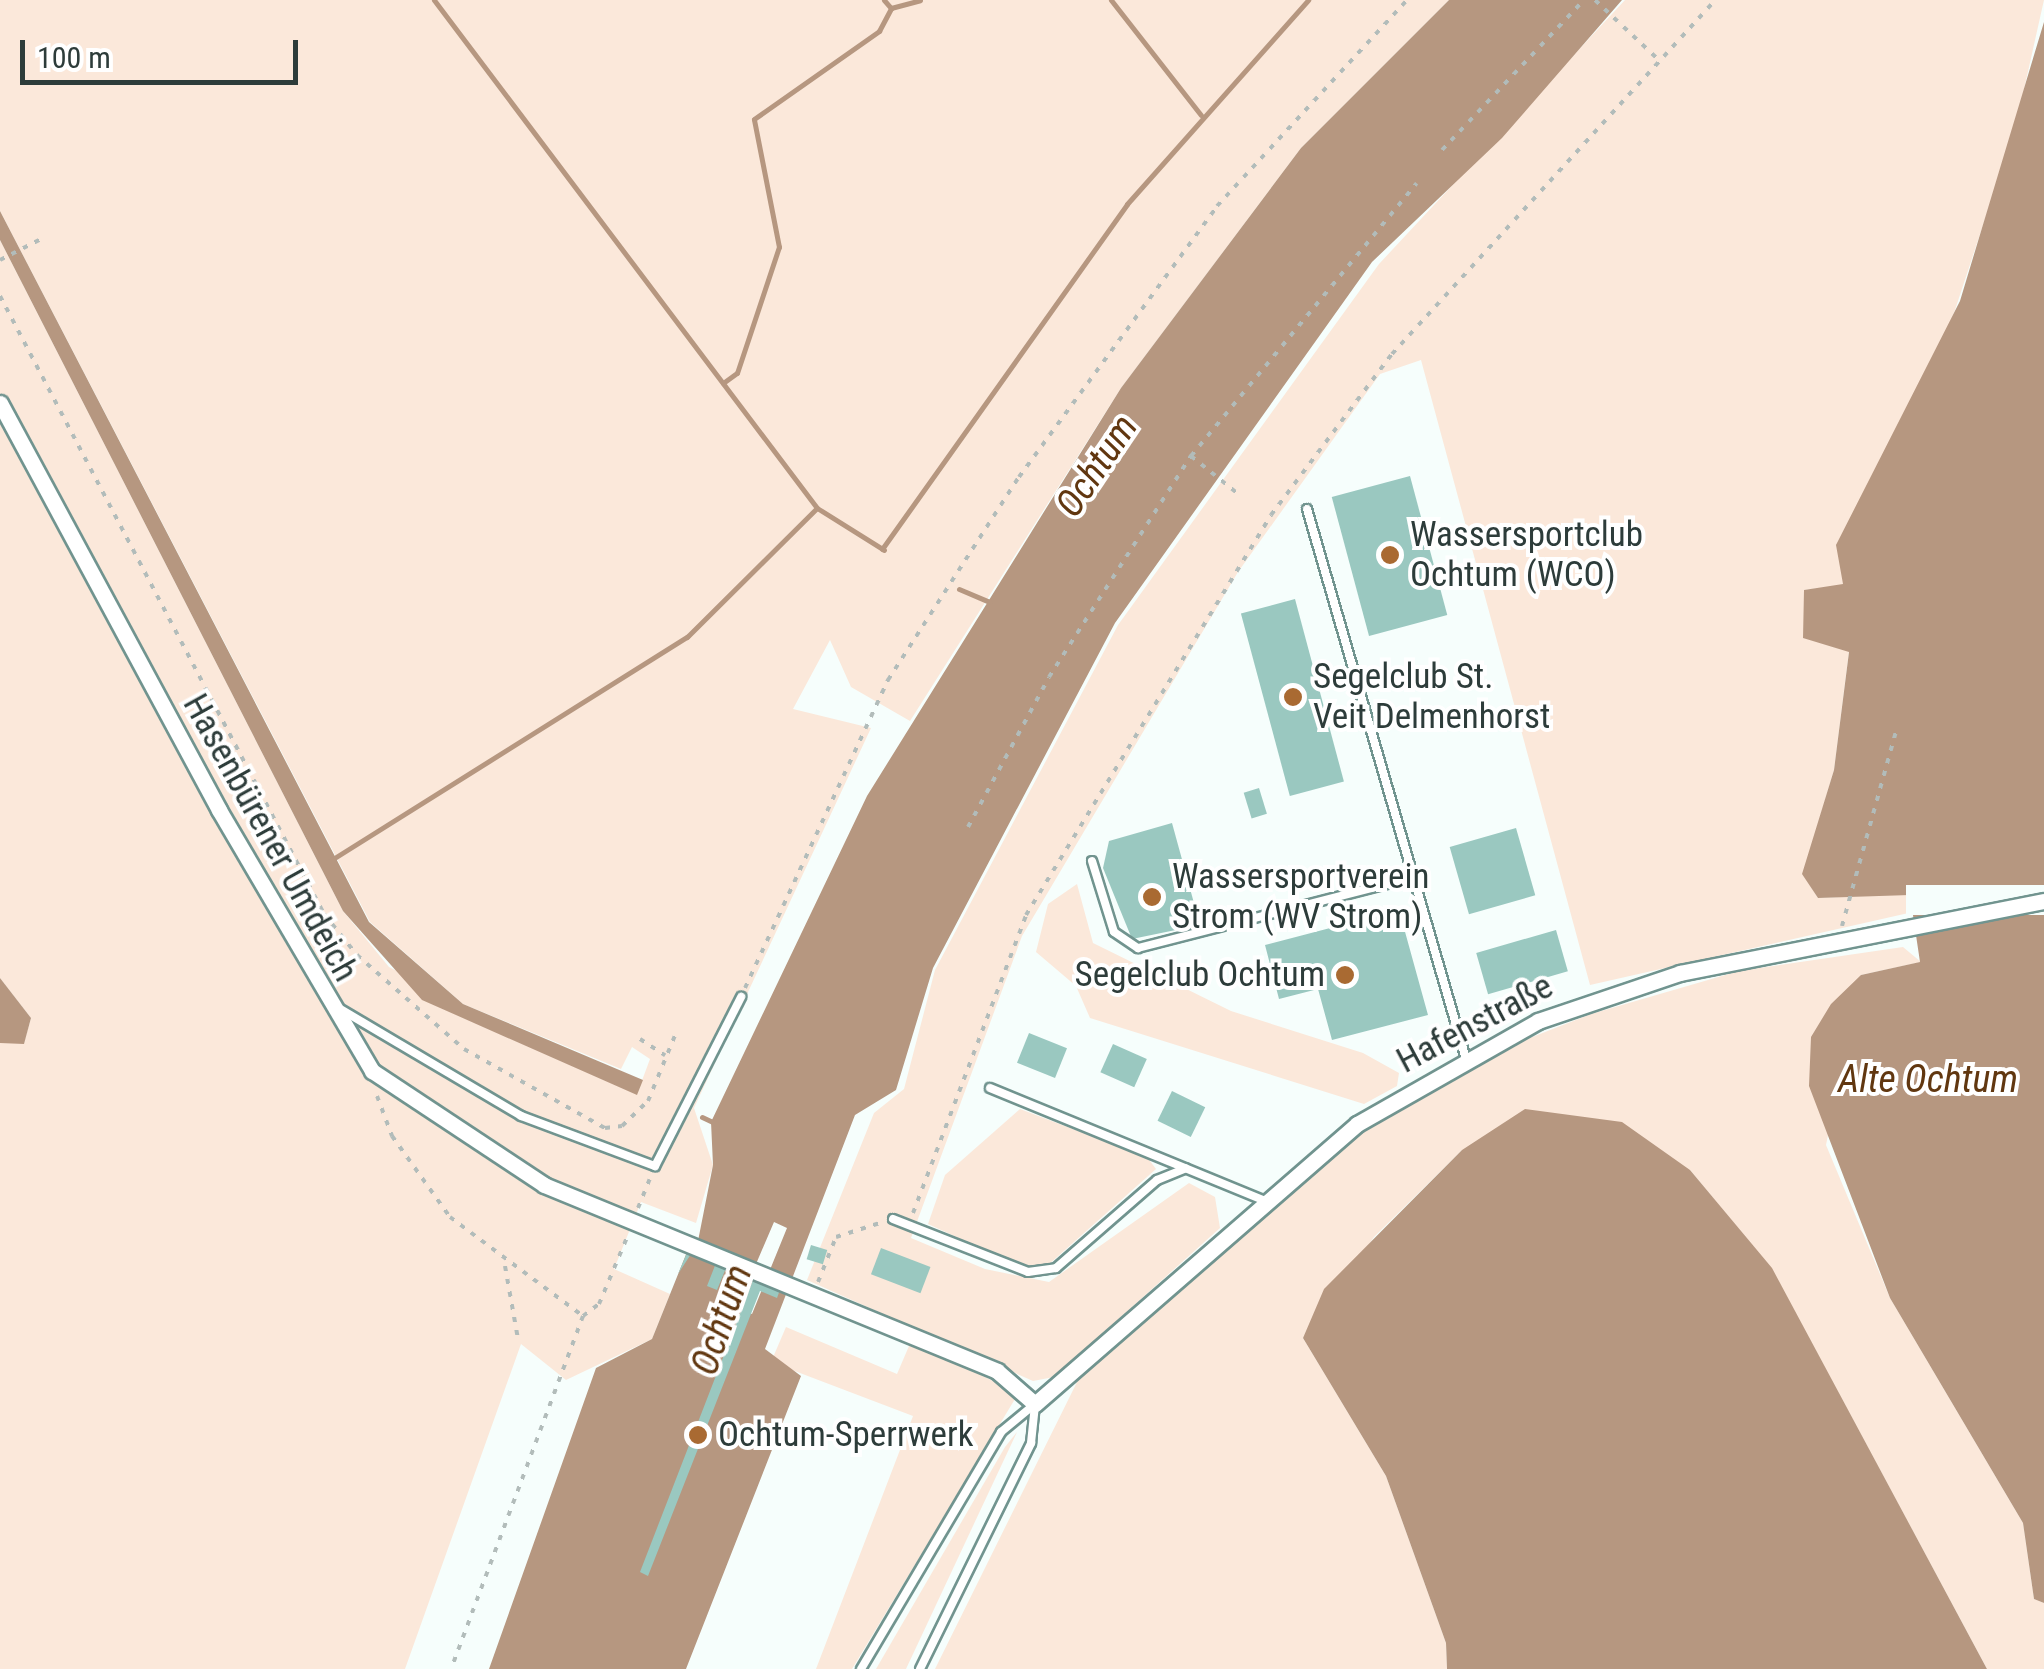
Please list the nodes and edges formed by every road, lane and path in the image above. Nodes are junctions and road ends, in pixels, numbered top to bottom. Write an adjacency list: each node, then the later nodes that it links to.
1 (1407, 0): 21 (path)
2 (1584, 0): 6 (path)
3 (1595, 0): 5 (path)
4 (1716, 0): 5 (path)
5 (1660, 60): 32 (path)
6 (1442, 150)
7 (1416, 183): 12 (path)
8 (43, 238): 9 (path)
9 (0, 260)
10 (0, 296): 25 (path)
11 (0, 403): 22 (street, Hasenbürener Umdeich)
12 (1191, 456): 13 (path); 16 (path)
13 (1237, 492)
14 (1308, 509): 18 (lane)
15 (1897, 728): 20 (path)
16 (968, 827)
17 (1092, 861): 18 (lane)
18 (1415, 877): 26 (lane)
19 (2044, 901): 20 (street, Hafenstraße)
20 (1839, 939): 26 (street, Hafenstraße)
21 (741, 997): 29 (lane)
22 (325, 1000): 27 (street, Hasenbürener Umdeich); 29 (lane)
23 (676, 1033): 25 (path)
24 (640, 1038): 25 (path)
25 (666, 1056)
26 (1466, 1058): 31 (street, Hafenstraße)
27 (372, 1071): 33 (street, Hasenbürener Umdeich); 34 (path)
28 (990, 1088): 30 (lane)
29 (656, 1166): 33 (path)
30 (1186, 1168): 31 (lane); 32 (lane)
31 (1266, 1202): 38 (street, Hafenstraße)
32 (893, 1220): 35 (path)
33 (633, 1221): 35 (street, Hasenbürener Umdeich); 36 (path)
34 (504, 1263): 36 (path); 37 (path)
35 (814, 1293): 38 (street, Hasenbürener Umdeich)
36 (583, 1316): 39 (path)
37 (518, 1339)
38 (1035, 1404): 40 (lane); 41 (lane)
39 (451, 1669)
40 (861, 1669)
41 (920, 1669)

